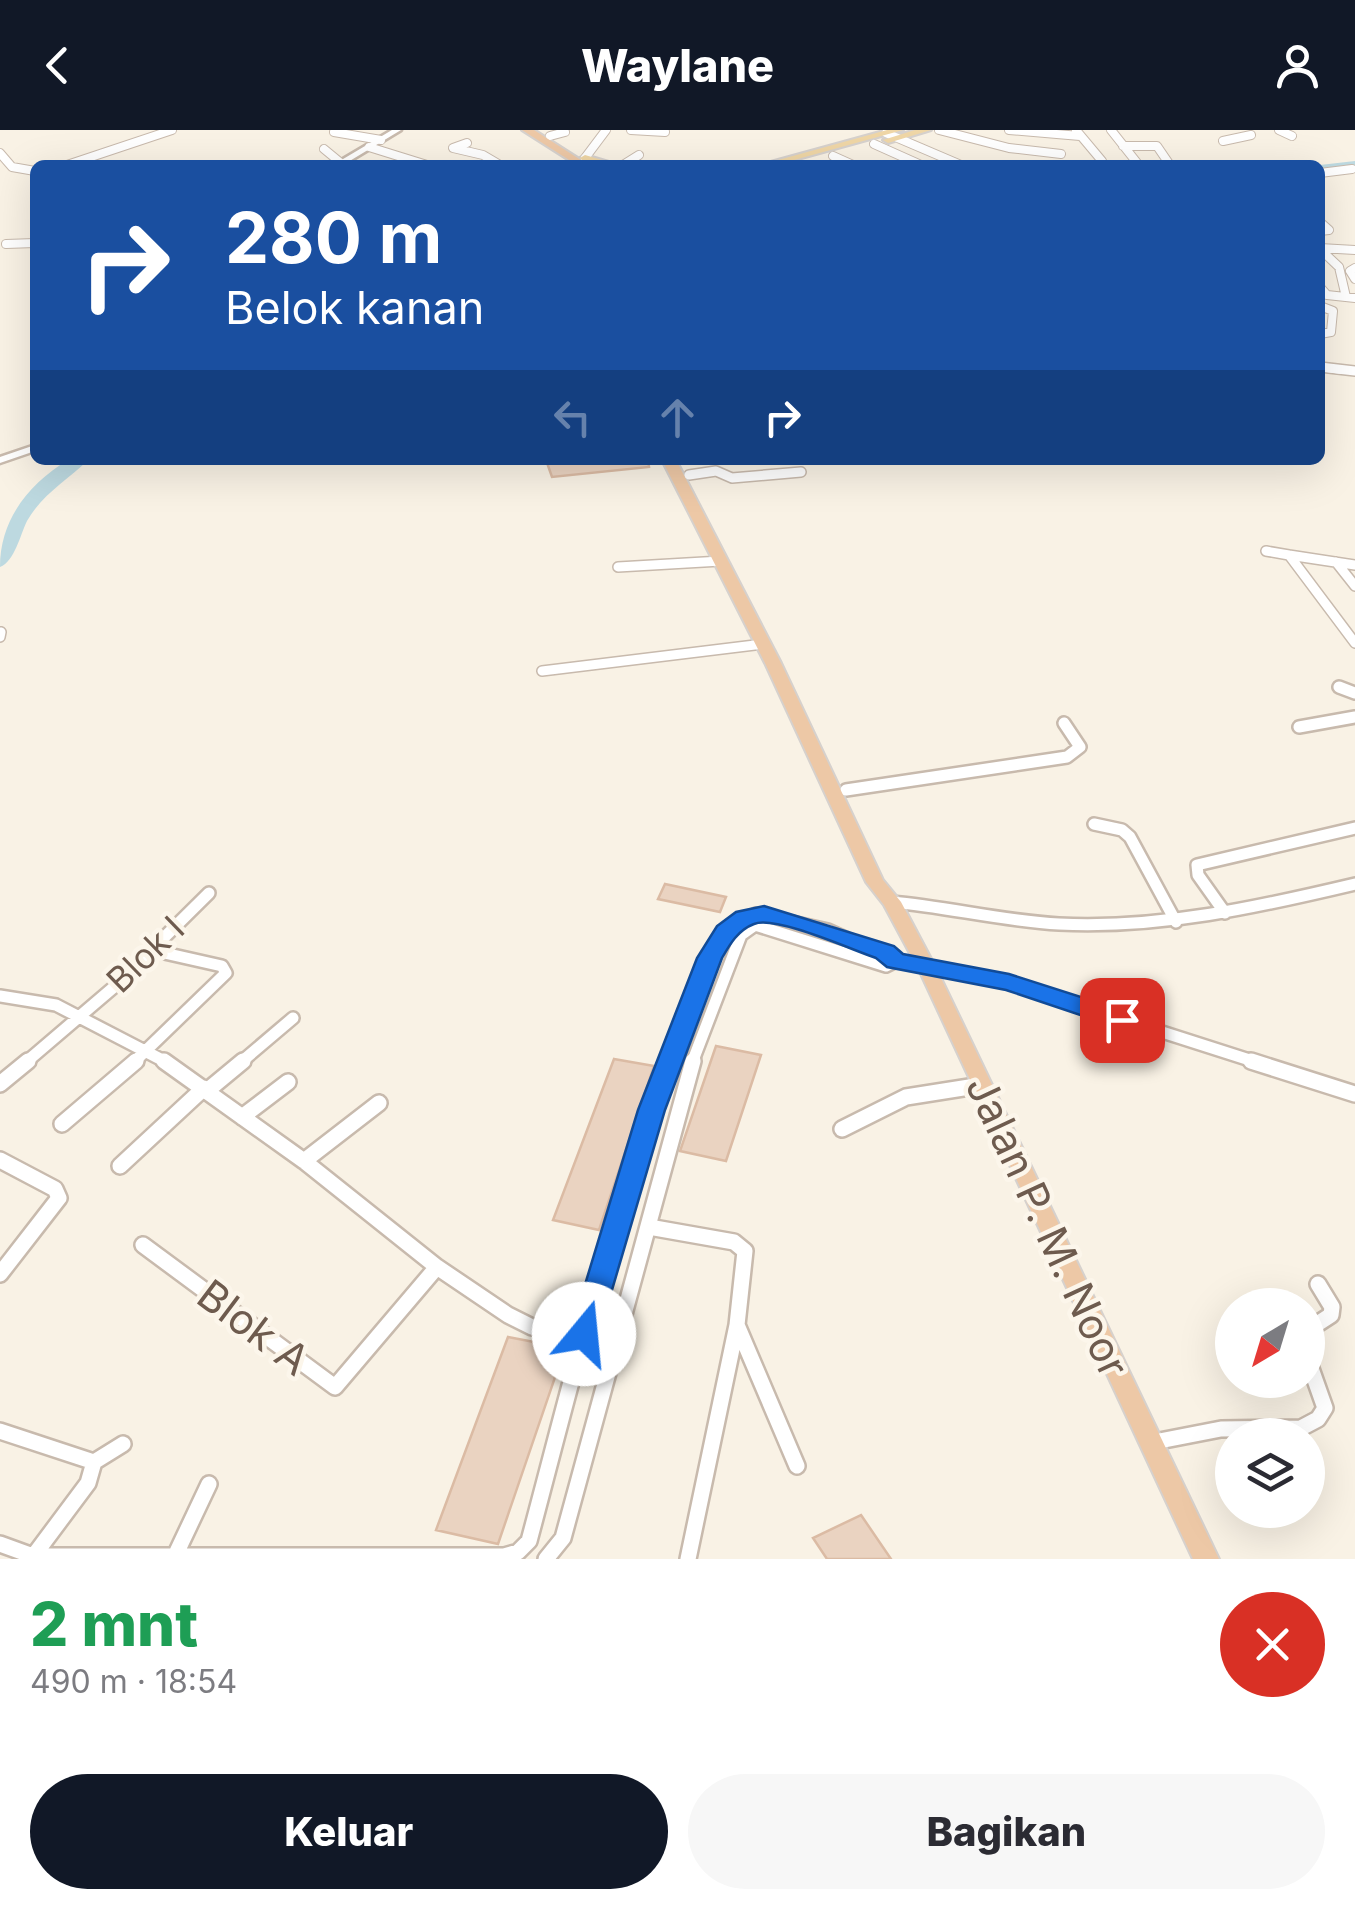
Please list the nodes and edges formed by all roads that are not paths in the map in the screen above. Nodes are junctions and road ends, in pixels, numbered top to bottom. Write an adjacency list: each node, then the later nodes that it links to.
1 (172, 130): 36 (street)
2 (396, 130): 22 (street)
3 (527, 130): 41 (highway)
4 (538, 130): 20 (highway)
5 (606, 130): 43 (street)
6 (631, 130): 16 (street)
7 (926, 130): 19 (main road)
8 (939, 130): 32 (street)
9 (1009, 130): 17 (street)
10 (1111, 130): 26 (street)
11 (1148, 130): 27 (street)
12 (1239, 130): 23 (street)
13 (1279, 130): 21 (street)
14 (334, 132): 22 (street)
15 (565, 132): 20 (street)
16 (665, 132)
17 (1047, 133): 18 (street); 32 (street)
18 (1078, 133): 51 (street)
19 (899, 134): 25 (main road); 45 (main road); 49 (street)
20 (550, 136): 42 (highway)
21 (1292, 136)
22 (381, 140): 28 (street)
23 (1224, 141)
24 (467, 143): 40 (street)
25 (874, 144): 35 (main road); 48 (street)
26 (1124, 146): 27 (street); 52 (street)
27 (1155, 146): 53 (street)
28 (369, 147): 33 (street); 39 (street)
29 (0, 148): 55 (street)
30 (324, 149): 37 (street)
31 (336, 150): 33 (street)
32 (1061, 154): 50 (street)
33 (358, 155): 38 (street)
34 (639, 155): 44 (street)
35 (833, 156): 46 (main road); 47 (street)
36 (82, 160)
37 (335, 160)
38 (347, 160)
39 (412, 160)
40 (492, 160)
41 (579, 160)
42 (580, 160)
43 (586, 160)
44 (631, 160)
45 (785, 160)
46 (815, 160)
47 (842, 160)
48 (911, 160)
49 (952, 160)
50 (1064, 160)
51 (1101, 160)
52 (1135, 160)
53 (1166, 160)
54 (1354, 170): 56 (street)
55 (30, 171)
56 (1325, 173)
57 (30, 243): 58 (street)
58 (6, 244)
59 (1325, 249): 60 (street)
60 (1355, 250)
61 (1325, 254): 64 (street)
62 (1355, 268): 63 (street)
63 (1355, 279)
64 (1344, 297)
65 (1325, 307): 66 (street)
66 (1325, 333)
67 (1325, 368): 68 (street)
68 (1355, 371)
69 (30, 450): 70 (street)
70 (0, 460)
71 (672, 465): 76 (highway, Jalan P. M. Noor)
72 (685, 467): 73 (street); 76 (highway, Jalan P. M. Noor)
73 (800, 472)
74 (1266, 552): 75 (street)
75 (1289, 555): 77 (street); 81 (street)
76 (724, 559): 79 (street); 82 (highway, Jalan P. M. Noor); 89 (highway, Jalan P. M. Noor)
77 (1336, 562): 78 (street); 80 (street)
78 (1355, 565)
79 (618, 567)
80 (1355, 586)
81 (1355, 643)
82 (763, 644): 83 (street); 89 (highway, Jalan P. M. Noor)
83 (542, 671)
84 (1339, 687): 85 (street)
85 (1355, 693)
86 (1355, 718): 88 (street)
87 (1064, 723): 89 (street)
88 (1299, 727)
89 (837, 779): 94 (highway, Jalan P. M. Noor); 94 (highway, Jalan P. M. Noor)
90 (1094, 824): 97 (street)
91 (1355, 828): 95 (street)
92 (1355, 884): 95 (street)
93 (209, 894): 98 (street, Blok I)
94 (890, 898): 97 (street); 99 (highway, Jalan P. M. Noor)
95 (1225, 913): 97 (street)
96 (750, 921): 99 (street); 116 (street); 125 (street)
97 (1176, 922)
98 (150, 950): 101 (street, Blok I); 103 (street)
99 (926, 967): 106 (highway, Jalan P. M. Noor); 108 (street)
100 (0, 996): 101 (street)
101 (81, 1015): 103 (street); 105 (street, Blok I)
102 (293, 1018): 107 (street)
103 (148, 1050): 107 (street); 111 (street)
104 (288, 1082): 110 (street)
105 (0, 1084)
106 (982, 1085): 112 (street); 129 (highway, Jalan P. M. Noor)
107 (206, 1089): 110 (street); 115 (street)
108 (1355, 1094)
109 (379, 1103): 114 (street)
110 (242, 1117): 114 (street)
111 (62, 1124)
112 (842, 1129)
113 (0, 1160): 119 (street)
114 (304, 1161): 118 (street)
115 (120, 1166)
116 (649, 1227): 124 (street); 126 (street)
117 (143, 1245): 118 (street, Blok A)
118 (437, 1267): 125 (street)
119 (0, 1274)
120 (1318, 1284): 121 (street)
121 (1321, 1288)
122 (1325, 1295): 123 (street)
123 (1325, 1319)
124 (737, 1325): 132 (street); 138 (street)
125 (584, 1334): 126 (street); 135 (street)
126 (615, 1341): 137 (street)
127 (1321, 1398): 129 (street)
128 (0, 1431): 131 (street)
129 (1149, 1443): 139 (highway, Jalan P. M. Noor)
130 (123, 1444): 131 (street)
131 (94, 1462): 136 (street)
132 (797, 1466)
133 (209, 1484): 135 (street)
134 (0, 1544): 136 (street)
135 (175, 1556): 136 (street)
136 (32, 1558)
137 (546, 1559)
138 (688, 1559)
139 (1206, 1559)

